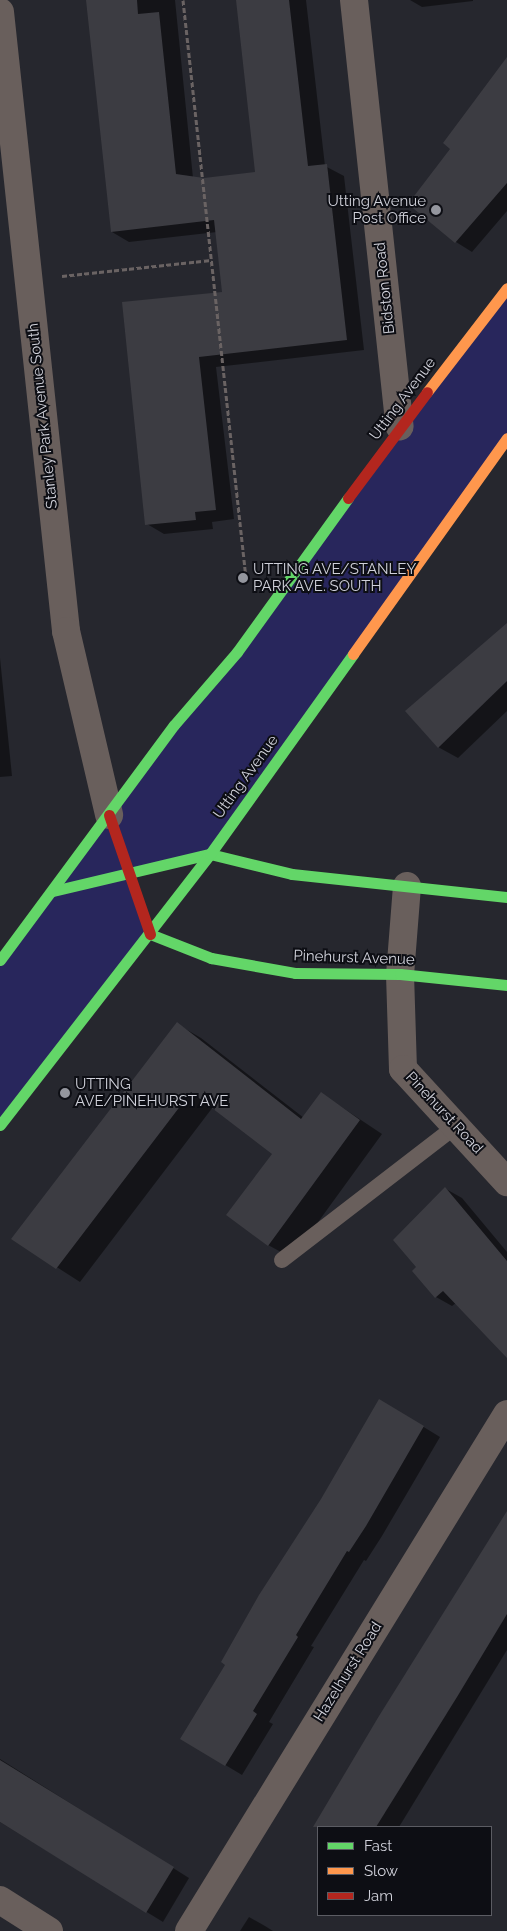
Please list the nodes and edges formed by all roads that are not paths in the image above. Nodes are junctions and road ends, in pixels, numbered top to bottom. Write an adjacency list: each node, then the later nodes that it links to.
1 (354, 0): 4 (street, Bidston Road)
2 (0, 12): 6 (street, Stanley Park Avenue South)
3 (507, 288): 4 (street, Utting Avenue)
4 (400, 427): 6 (street, Utting Avenue)
5 (507, 438): 7 (street, Utting Avenue)
6 (109, 815): 8 (street); 10 (street, Utting Avenue)
7 (210, 854): 8 (street); 9 (street); 12 (street, Utting Avenue)
8 (129, 873): 10 (street); 12 (street)
9 (407, 886): 11 (street); 14 (street, Pinehurst Road)
10 (53, 891): 13 (street, Utting Avenue)
11 (507, 897)
12 (149, 934): 14 (street, Pinehurst Avenue); 16 (street, Utting Avenue)
13 (0, 960)
14 (400, 974): 15 (street, Pinehurst Avenue); 17 (street, Pinehurst Road)
15 (507, 985)
16 (0, 1125)
17 (456, 1126): 18 (street, Pinehurst Road); 19 (lane)
18 (507, 1182)
19 (282, 1260)
20 (507, 1414): 23 (street, Hazelhurst Road)
21 (0, 1900): 22 (street)
22 (49, 1931)
23 (188, 1931)

